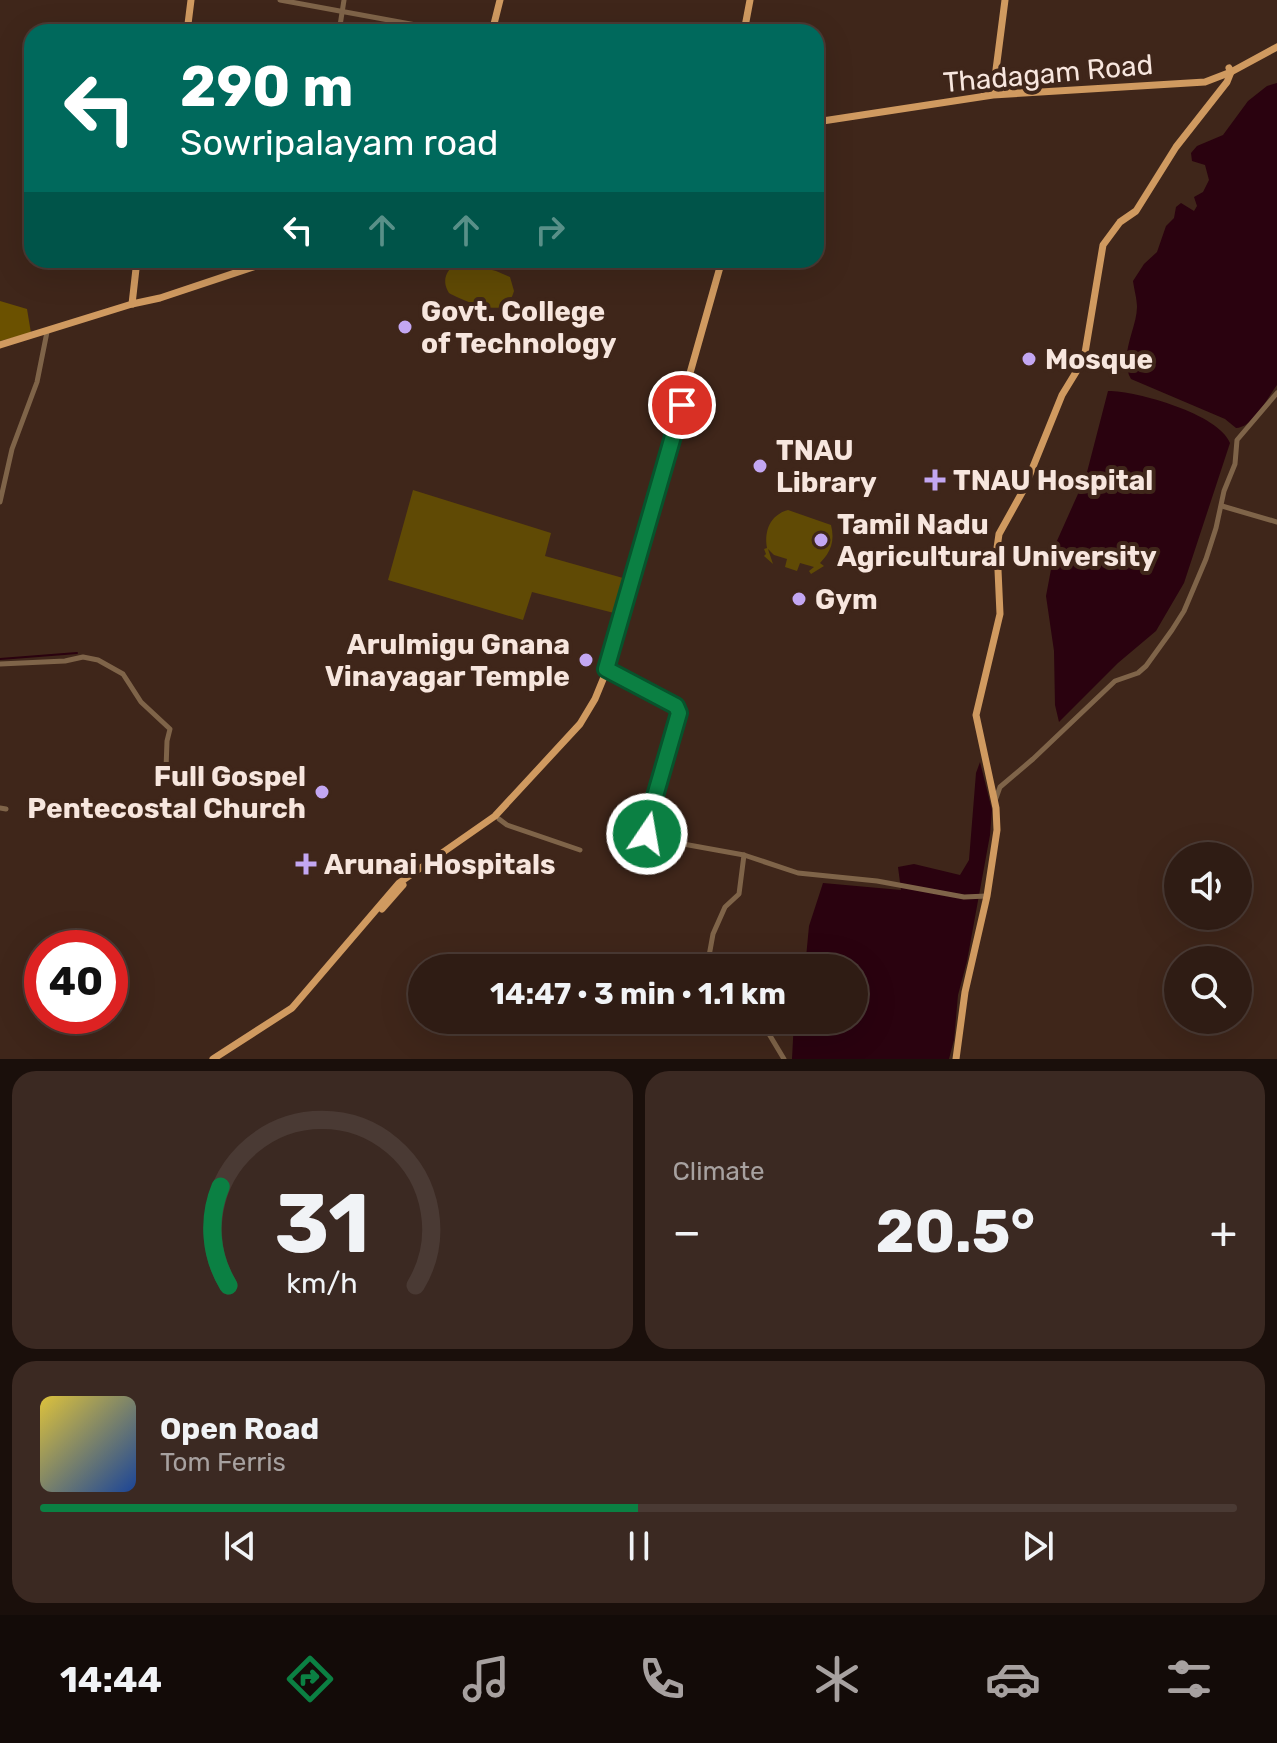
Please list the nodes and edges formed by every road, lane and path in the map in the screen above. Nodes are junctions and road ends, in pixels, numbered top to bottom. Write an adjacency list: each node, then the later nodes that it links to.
1 (191, 0): 8 (main road)
2 (280, 0): 7 (street)
3 (344, 0): 7 (street)
4 (500, 0): 11 (main road)
5 (750, 0): 12 (main road)
6 (1005, 0): 15 (main road)
7 (341, 10): 9 (street); 10 (street)
8 (188, 24)
9 (340, 24)
10 (413, 24)
11 (494, 24)
12 (746, 24)
13 (1277, 46): 14 (main road, Thadagam Road)
14 (1230, 70): 15 (main road, Thadagam Road); 30 (main road)
15 (994, 93): 16 (main road, Thadagam Road)
16 (824, 119)
17 (136, 268): 20 (main road)
18 (250, 268): 20 (main road)
19 (722, 268): 28 (main road)
20 (132, 304): 21 (main road)
21 (47, 332): 22 (main road); 24 (street)
22 (0, 345)
23 (1277, 393): 25 (street)
24 (0, 502)
25 (1222, 506): 26 (street); 30 (street)
26 (1277, 522)
27 (0, 664): 29 (street)
28 (608, 670): 31 (main road); 32 (street); 39 (main road)
29 (166, 769)
30 (995, 802): 36 (main road)
31 (499, 819): 34 (street); 40 (main road)
32 (647, 834): 33 (street); 35 (street)
33 (626, 837)
34 (580, 850)
35 (744, 855): 36 (street); 37 (street)
36 (987, 896): 42 (main road)
37 (709, 954)
38 (769, 1034): 41 (street)
39 (213, 1059)
40 (220, 1059)
41 (784, 1059)
42 (956, 1059)

